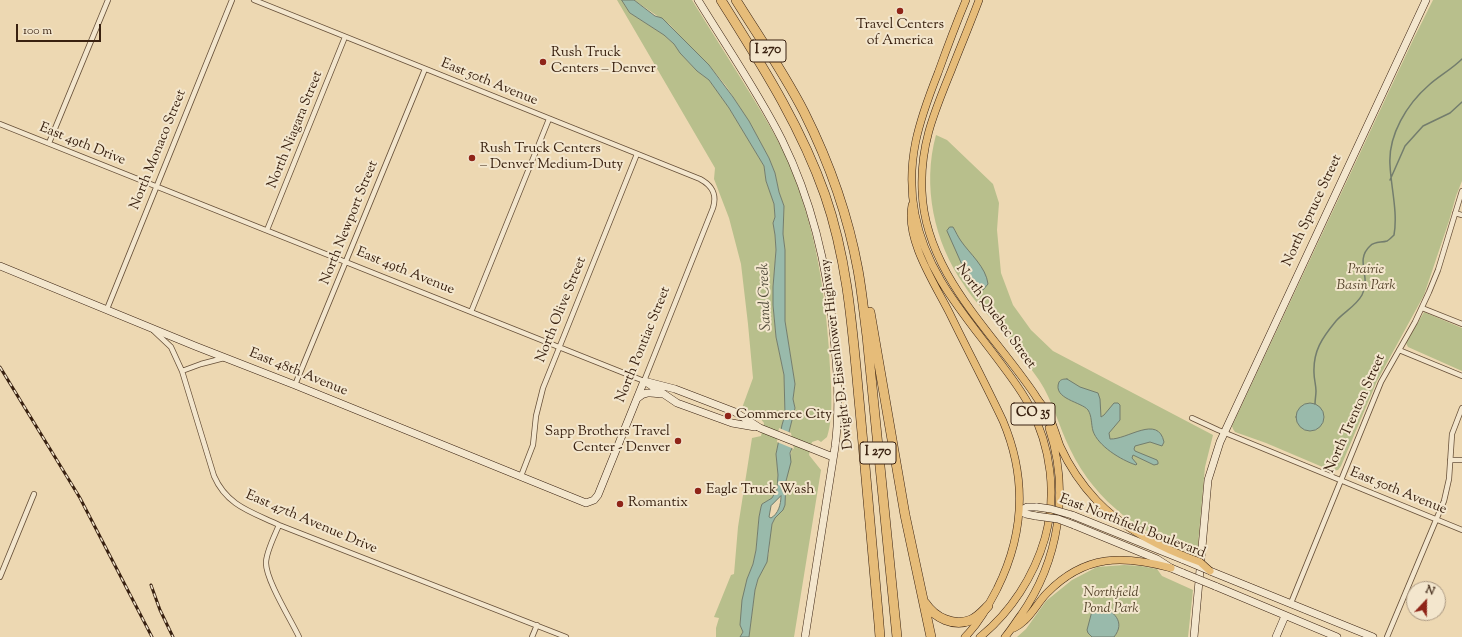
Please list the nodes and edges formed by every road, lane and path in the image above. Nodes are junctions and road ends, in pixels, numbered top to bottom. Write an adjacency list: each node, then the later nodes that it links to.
1 (108, 0): 14 (street)
2 (232, 0): 16 (street, North Monaco Street)
3 (254, 0): 10 (street, East 50th Avenue)
4 (698, 0): 45 (street)
5 (721, 0): 70 (highway, Dwight D. Eisenhower Highway / I 270)
6 (736, 0): 25 (highway, Dwight D. Eisenhower Highway / I 270)
7 (966, 0): 19 (main road, CO 35)
8 (980, 0): 39 (main road, North Quebec Street / CO 35)
9 (1426, 0): 44 (street, North Spruce Street)
10 (345, 37): 11 (street, East 50th Avenue); 22 (street, North Niagara Street)
11 (425, 69): 12 (street, East 50th Avenue); 23 (street, North Newport Street)
12 (549, 119): 15 (street, East 50th Avenue); 28 (street)
13 (0, 124): 14 (street, East 49th Drive)
14 (49, 144): 16 (street, East 49th Drive)
15 (637, 154): 17 (street, East 50th Avenue); 31 (street, North Olive Street)
16 (156, 186): 22 (street, East 49th Avenue); 27 (street, North Monaco Street)
17 (713, 190): 36 (street, North Pontiac Street)
18 (1462, 191): 20 (street, North Trenton Street)
19 (913, 201): 52 (main road); 74 (main road, CO 35)
20 (1455, 213): 21 (street); 26 (street, North Trenton Street)
21 (1462, 215)
22 (267, 230): 23 (street, East 49th Avenue)
23 (345, 262): 28 (street, East 49th Avenue); 37 (street, North Newport Street)
24 (0, 266): 27 (street, East 48th Avenue)
25 (858, 269): 60 (highway); 71 (highway, Dwight D. Eisenhower Highway / I 270)
26 (1422, 308): 29 (street); 32 (street, North Trenton Street)
27 (107, 309): 30 (street, East 48th Avenue)
28 (471, 312): 31 (street, East 49th Avenue)
29 (1462, 324)
30 (149, 326): 33 (street, East 48th Avenue); 34 (street, East 47th Avenue Drive)
31 (559, 347): 36 (street, East 49th Avenue); 48 (street, North Olive Street)
32 (1399, 350): 35 (street); 49 (street, North Trenton Street)
33 (226, 358): 34 (street); 37 (street, East 48th Avenue)
34 (182, 371): 54 (street, East 47th Avenue Drive)
35 (1462, 376)
36 (644, 381): 38 (street, East 49th Avenue); 40 (street, North Pontiac Street); 43 (street, East 49th Avenue)
37 (295, 385): 48 (street, East 48th Avenue)
38 (662, 394): 40 (street); 43 (street, East 49th Avenue)
39 (1036, 397): 56 (main road); 65 (main road, CO 35)
40 (636, 400): 51 (street, North Pontiac Street)
41 (1462, 408): 46 (street)
42 (1192, 418): 44 (street, East 50th Avenue)
43 (760, 428): 45 (street, East 49th Avenue)
44 (1224, 432): 49 (street, East 50th Avenue); 76 (street, North Spruce Street)
45 (833, 458): 69 (street)
46 (1450, 460): 47 (street); 53 (street)
47 (1462, 460)
48 (520, 476): 51 (street, East 48th Avenue)
49 (1341, 480): 53 (street, East 50th Avenue); 61 (street, North Trenton Street)
50 (34, 494): 59 (street)
51 (586, 503)
52 (1020, 511): 56 (street, East Northfield Boulevard, bridge); 57 (street, East Northfield Boulevard, bridge); 62 (main road)
53 (1436, 519): 55 (street, East 50th Avenue); 80 (street)
54 (279, 524): 64 (street, East 47th Avenue Drive); 66 (street)
55 (1462, 530)
56 (1184, 558): 58 (main road, bridge)
57 (1171, 568): 63 (street, East Northfield Boulevard, bridge); 65 (main road)
58 (1213, 572): 61 (street, East Northfield Boulevard)
59 (0, 577)
60 (922, 598): 62 (highway); 72 (highway)
61 (1291, 603): 79 (street, East Northfield Boulevard)
62 (988, 606): 73 (main road)
63 (1285, 616): 77 (street); 78 (street, East Northfield Boulevard)
64 (537, 625): 67 (street); 68 (street, East 47th Avenue Drive)
65 (1011, 631): 75 (main road, CO 35)
66 (299, 637)
67 (532, 637)
68 (566, 637)
69 (805, 637)
70 (880, 637)
71 (897, 637)
72 (931, 637)
73 (965, 637)
74 (980, 637)
75 (1004, 637)
76 (1194, 637)
77 (1276, 637)
78 (1337, 637)
79 (1373, 637)
80 (1387, 637)

